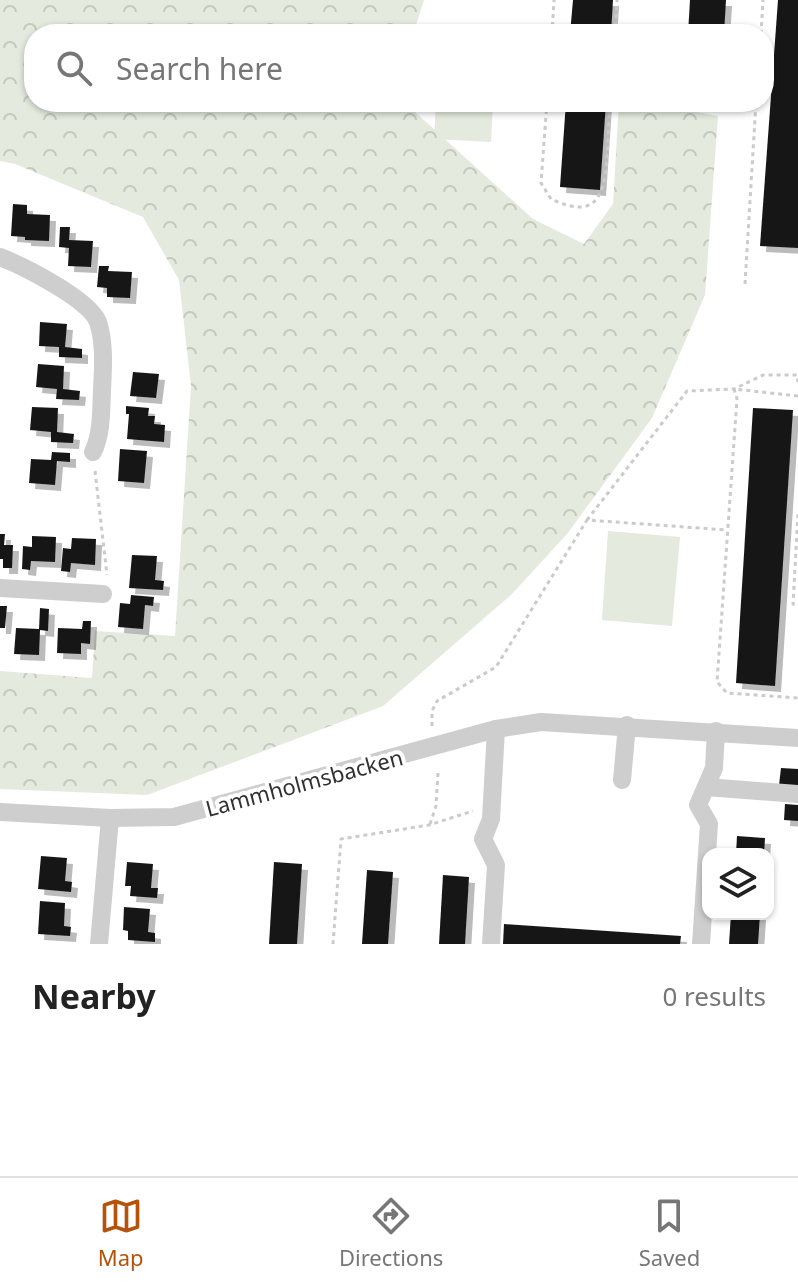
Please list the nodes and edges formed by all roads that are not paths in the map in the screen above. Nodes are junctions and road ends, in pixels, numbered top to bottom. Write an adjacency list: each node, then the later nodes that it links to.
1 (0, 257): 2 (street)
2 (93, 452)
3 (0, 588): 4 (street)
4 (103, 594)
5 (627, 725): 6 (street, Lammholmsbacken); 7 (street, Lammholmsbacken); 9 (street)
6 (496, 729): 13 (street, Lammholmsbacken); 15 (street)
7 (716, 731): 8 (street, Lammholmsbacken); 10 (street)
8 (798, 738)
9 (622, 780)
10 (706, 787): 11 (street); 16 (street)
11 (798, 794)
12 (0, 812): 13 (street, Lammholmsbacken)
13 (110, 818): 14 (street)
14 (99, 944)
15 (491, 944)
16 (701, 944)

